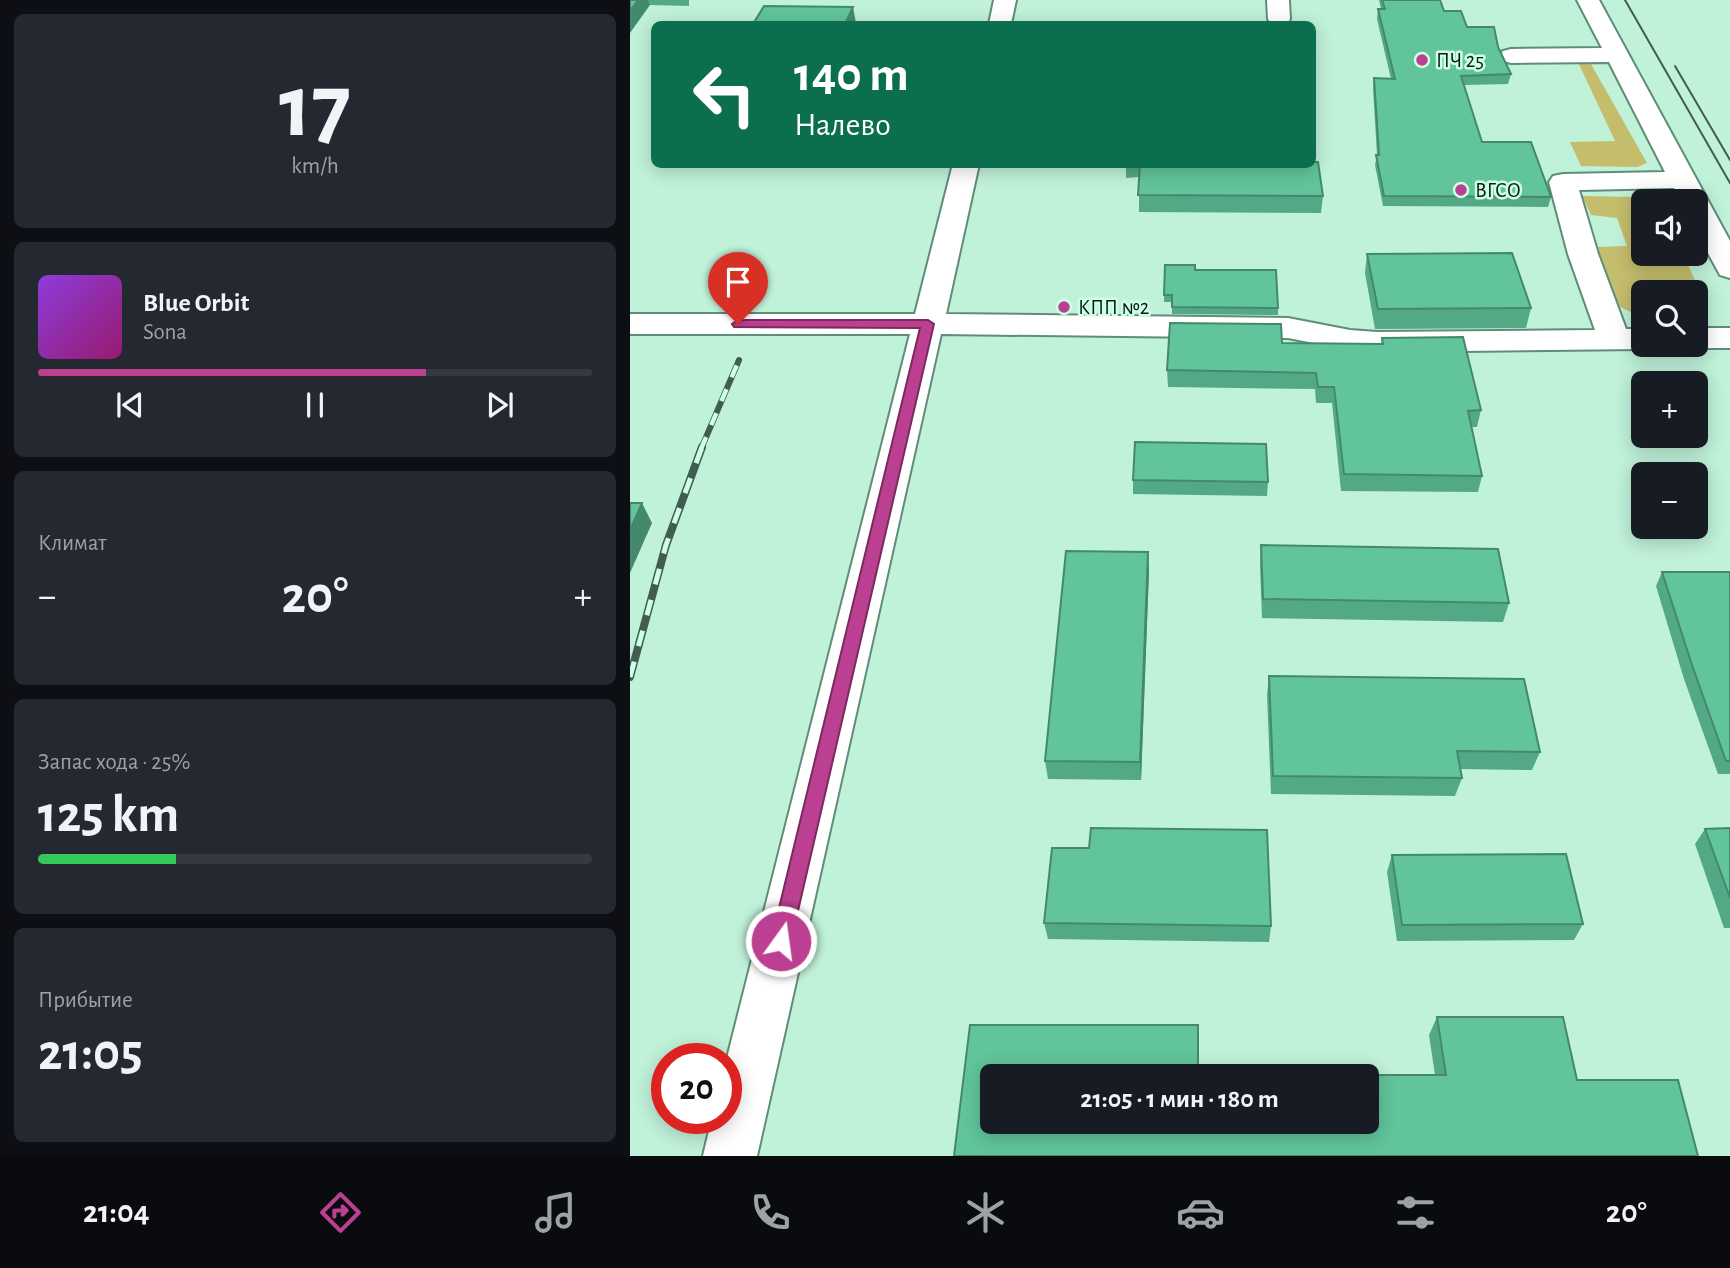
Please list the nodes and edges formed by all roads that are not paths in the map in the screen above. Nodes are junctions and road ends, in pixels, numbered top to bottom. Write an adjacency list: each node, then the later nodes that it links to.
1 (1005, 0): 3 (street)
2 (1588, 0): 4 (street)
3 (1000, 21)
4 (1617, 55): 5 (street); 8 (street)
5 (1511, 56)
6 (965, 168): 12 (street)
7 (1632, 189): 15 (street)
8 (1688, 189)
9 (1708, 227): 10 (street)
10 (1730, 269)
11 (630, 324): 12 (street)
12 (928, 324): 15 (street); 16 (street)
13 (1708, 338): 14 (street)
14 (1730, 338)
15 (1629, 339)
16 (730, 1156)

